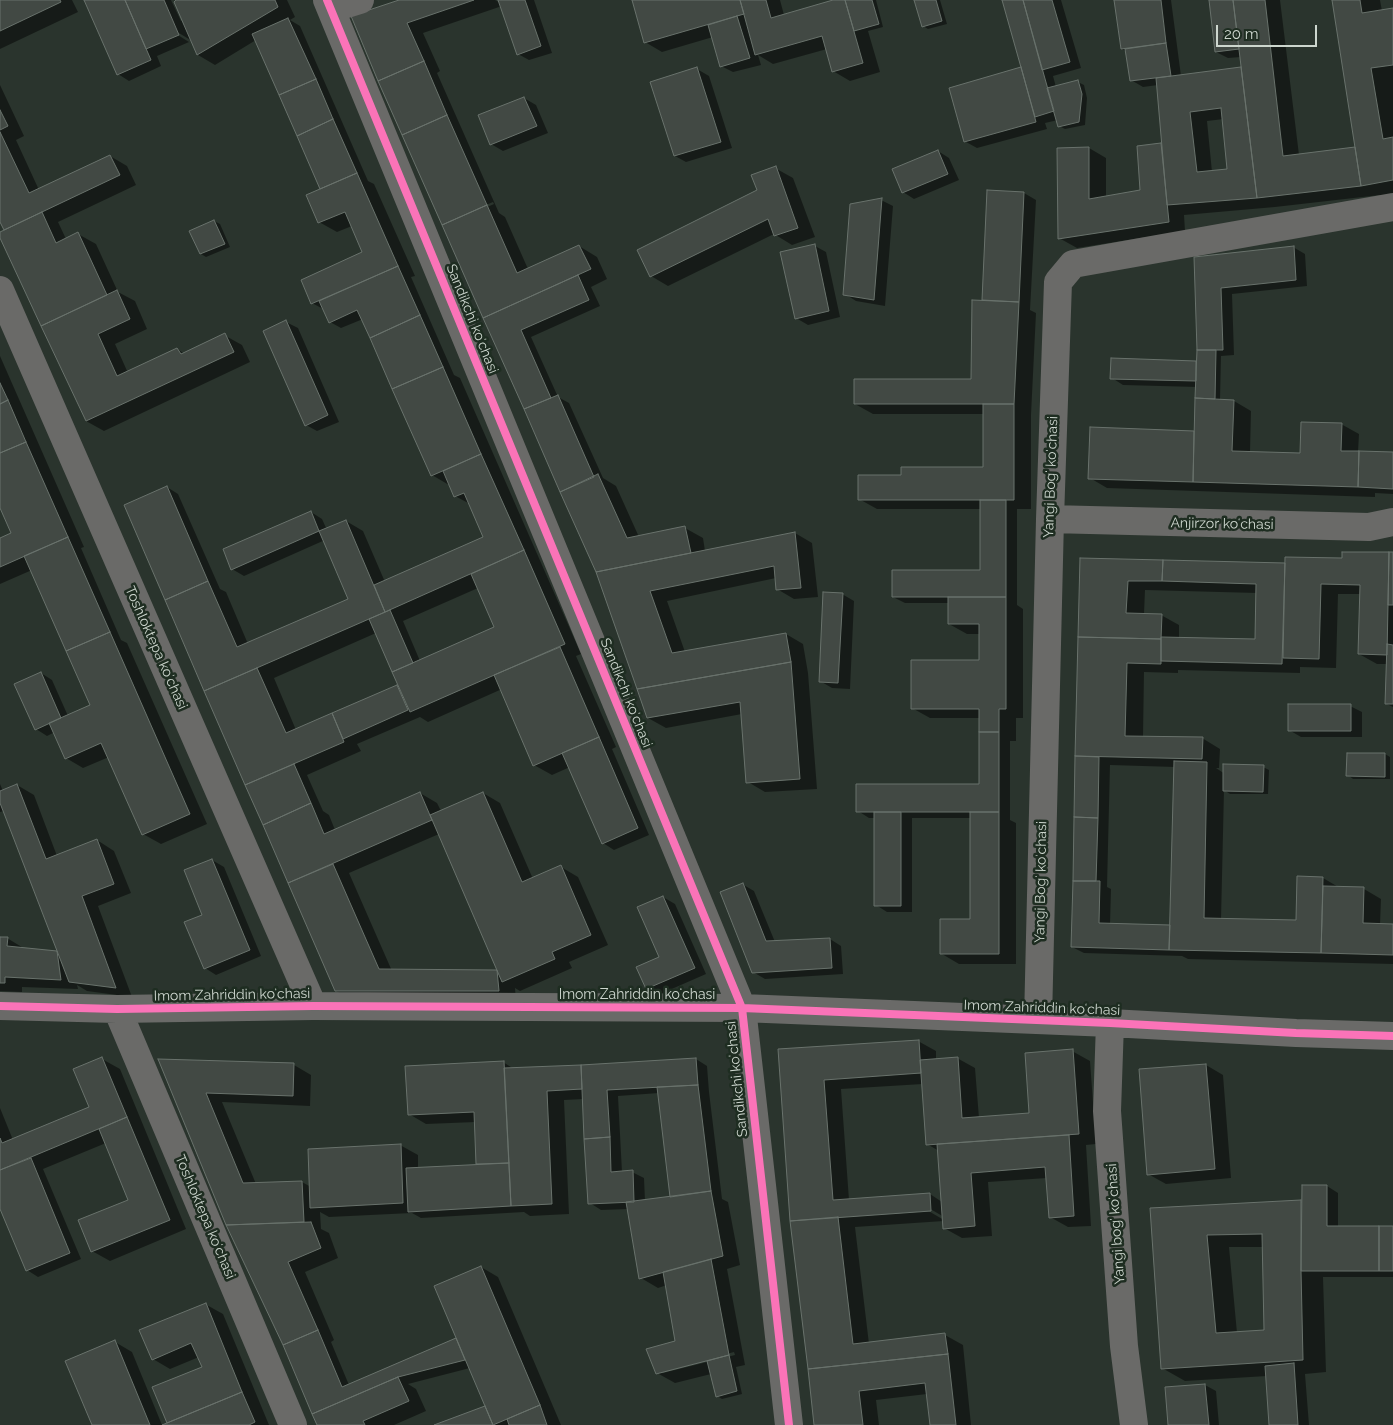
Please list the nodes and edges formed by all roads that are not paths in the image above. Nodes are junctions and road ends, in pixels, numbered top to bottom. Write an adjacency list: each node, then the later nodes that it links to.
1 (360, 0): 2 (street)
2 (329, 5): 9 (street, Sandikchi koʻchasi)
3 (1393, 207): 5 (street, Yangi Bogʻ koʻchasi)
4 (0, 290): 8 (street, Toshloktepa koʻchasi)
5 (1050, 519): 6 (street, Anjirzor koʻchasi); 11 (street, Yangi Bogʻ koʻchasi)
6 (1393, 522)
7 (0, 1006): 10 (street, Imom Zahriddin koʻchasi)
8 (313, 1006): 9 (street, Imom Zahriddin koʻchasi); 10 (street, Imom Zahriddin koʻchasi)
9 (742, 1008): 11 (street, Imom Zahriddin koʻchasi); 15 (street, Sandikchi koʻchasi)
10 (117, 1009): 14 (street, Toshloktepa koʻchasi)
11 (1038, 1020): 12 (street, Imom Zahriddin koʻchasi)
12 (1110, 1023): 13 (street, Imom Zahriddin koʻchasi); 16 (street, Yangi bogʻ koʻchasi)
13 (1393, 1036)
14 (293, 1425)
15 (789, 1425)
16 (1134, 1425)

